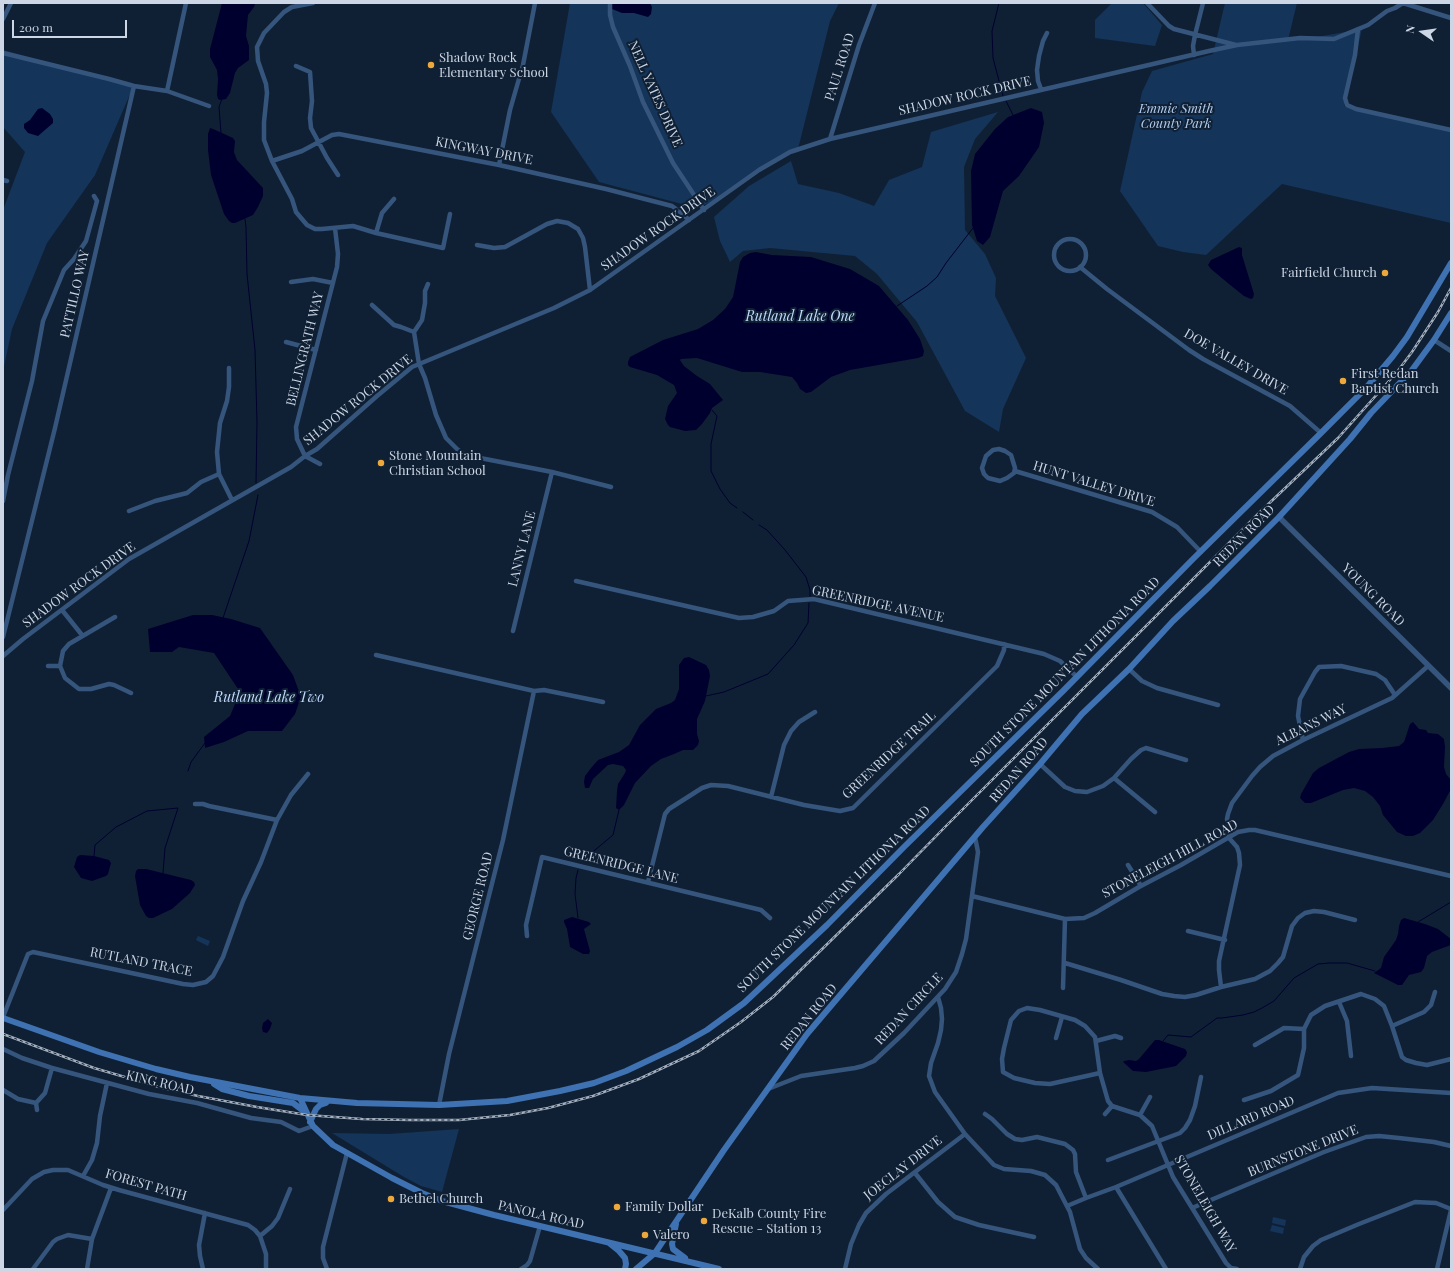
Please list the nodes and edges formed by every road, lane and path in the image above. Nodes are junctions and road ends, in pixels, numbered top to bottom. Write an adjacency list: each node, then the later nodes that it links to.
1 (10, 3): 11 (street)
2 (186, 3): 21 (street)
3 (313, 3): 26 (street)
4 (535, 3): 27 (street)
5 (610, 3): 31 (street, NELL YATES DRIVE)
6 (875, 3): 24 (street, PAUL ROAD)
7 (1146, 3): 14 (street)
8 (1203, 3): 14 (street)
9 (1403, 3): 10 (street, SHADOW ROCK DRIVE); 12 (street, SHADOW ROCK DRIVE)
10 (1451, 18)
11 (3, 19)
12 (1358, 29): 15 (street, SHADOW ROCK DRIVE); 23 (street)
13 (1046, 33): 20 (street)
14 (1195, 35): 15 (street); 17 (street)
15 (1237, 45): 17 (street, SHADOW ROCK DRIVE)
16 (3, 54): 19 (street)
17 (1194, 55): 20 (street, SHADOW ROCK DRIVE)
18 (296, 66): 25 (street)
19 (134, 86): 21 (street); 70 (street, PATTILLO WAY)
20 (1041, 89): 24 (street, SHADOW ROCK DRIVE)
21 (166, 91): 22 (street)
22 (209, 106)
23 (1451, 130)
24 (830, 139): 31 (street, SHADOW ROCK DRIVE)
25 (318, 142): 26 (street, KINGWAY DRIVE); 27 (street, KINGWAY DRIVE); 28 (street)
26 (272, 161): 34 (street)
27 (499, 165): 33 (street, KINGWAY DRIVE)
28 (338, 175)
29 (94, 196): 57 (street)
30 (394, 199): 35 (street)
31 (704, 210): 33 (street, SHADOW ROCK DRIVE)
32 (450, 214): 35 (street)
33 (689, 220): 42 (street, SHADOW ROCK DRIVE)
34 (335, 228): 35 (street); 40 (street, BELLINGRATH WAY)
35 (376, 233)
36 (477, 245): 42 (street)
37 (1451, 263): 52 (main road, SOUTH STONE MOUNTAIN LITHONIA ROAD)
38 (1080, 267): 38 (street); 52 (street, DOE VALLEY DRIVE)
39 (291, 282): 40 (street)
40 (333, 283): 48 (street, BELLINGRATH WAY)
41 (428, 284): 45 (street)
42 (590, 290): 50 (street, SHADOW ROCK DRIVE)
43 (372, 305): 45 (street)
44 (1451, 313): 46 (main road, REDAN ROAD)
45 (414, 332): 50 (street)
46 (1434, 340): 49 (street); 63 (main road, REDAN ROAD)
47 (286, 342): 48 (street)
48 (316, 350): 53 (street, BELLINGRATH WAY)
49 (1451, 351)
50 (419, 364): 53 (street, SHADOW ROCK DRIVE); 56 (street)
51 (229, 368): 58 (street)
52 (1321, 433): 64 (main road, SOUTH STONE MOUNTAIN LITHONIA ROAD)
53 (305, 456): 54 (street); 60 (street, SHADOW ROCK DRIVE)
54 (320, 464)
55 (1015, 471): 55 (street, HUNT VALLEY DRIVE); 64 (street, HUNT VALLEY DRIVE)
56 (552, 472): 59 (street); 68 (street, LANNY LANE)
57 (5, 474): 61 (street)
58 (220, 474): 60 (street); 62 (street)
59 (611, 486)
60 (232, 500): 66 (street, SHADOW ROCK DRIVE)
61 (3, 501)
62 (129, 511)
63 (1279, 517): 76 (street, YOUNG ROAD); 77 (main road, REDAN ROAD)
64 (1201, 552): 78 (main road, SOUTH STONE MOUNTAIN LITHONIA ROAD)
65 (576, 581): 71 (street, GREENRIDGE AVENUE)
66 (62, 610): 69 (street); 73 (street, SHADOW ROCK DRIVE)
67 (115, 617): 69 (street)
68 (513, 631)
69 (82, 635): 75 (street)
70 (3, 637)
71 (1004, 644): 78 (street, GREENRIDGE AVENUE); 91 (street, GREENRIDGE TRAIL)
72 (376, 655): 80 (street)
73 (3, 656)
74 (48, 666): 75 (street)
75 (60, 666): 81 (street)
76 (1428, 666): 79 (street, YOUNG ROAD); 82 (street, ALBANS WAY)
77 (1129, 669): 84 (street); 88 (main road, REDAN ROAD)
78 (1077, 677): 138 (main road, SOUTH STONE MOUNTAIN LITHONIA ROAD)
79 (1451, 688)
80 (534, 691): 83 (street); 138 (street, GEORGE ROAD)
81 (130, 692)
82 (1395, 695): 86 (street, ALBANS WAY); 86 (street)
83 (603, 702)
84 (1218, 705)
85 (816, 712): 91 (street)
86 (1303, 740): 96 (street, ALBANS WAY)
87 (1186, 760): 90 (street)
88 (1040, 764): 90 (street); 95 (main road, REDAN ROAD)
89 (308, 774): 94 (street, RUTLAND TRACE)
90 (1114, 778): 93 (street)
91 (771, 796): 99 (street, GREENRIDGE TRAIL)
92 (195, 804): 94 (street)
93 (1154, 812)
94 (277, 820): 114 (street, RUTLAND TRACE)
95 (975, 837): 101 (street, REDAN CIRCLE); 130 (main road, REDAN ROAD)
96 (1229, 838): 98 (street, STONELEIGH HILL ROAD); 100 (street, STONELEIGH HILL ROAD); 107 (street, ALBANS WAY)
97 (1128, 865): 100 (street)
98 (1451, 876)
99 (648, 882): 102 (street, GREENRIDGE LANE); 106 (street, GREENRIDGE LANE)
100 (1141, 886): 103 (street, STONELEIGH HILL ROAD)
101 (972, 896): 103 (street, STONELEIGH HILL ROAD); 112 (street, REDAN CIRCLE)
102 (770, 918)
103 (1065, 919): 108 (street)
104 (1355, 920): 109 (street)
105 (1188, 931): 107 (street)
106 (527, 936)
107 (1225, 940): 109 (street, ALBANS WAY)
108 (1065, 963): 109 (street); 110 (street)
109 (1221, 987)
110 (1063, 988)
111 (1434, 992): 116 (street)
112 (938, 997): 130 (street, REDAN CIRCLE); 146 (street)
113 (1339, 1002): 116 (street); 117 (street); 123 (street)
114 (3, 1017): 128 (main road, SOUTH STONE MOUNTAIN LITHONIA ROAD)
115 (1062, 1017): 118 (street); 120 (street); 126 (street)
116 (1392, 1026): 124 (street)
117 (1304, 1030): 121 (street); 135 (street)
118 (1056, 1038)
119 (1121, 1038): 120 (street)
120 (1096, 1041): 126 (street)
121 (1255, 1045)
122 (3, 1049): 125 (street, KING ROAD)
123 (1350, 1056)
124 (1451, 1059)
125 (52, 1068): 129 (street, KING ROAD); 137 (street)
126 (1100, 1073): 139 (street)
127 (1201, 1077): 147 (street)
128 (209, 1082): 134 (main road, SOUTH STONE MOUNTAIN LITHONIA ROAD); 141 (main road)
129 (107, 1083): 145 (street, KING ROAD); 153 (street)
130 (768, 1089): 163 (main road, REDAN ROAD)
131 (3, 1090): 137 (street)
132 (1451, 1092): 151 (street, DILLARD ROAD)
133 (1150, 1097): 144 (street)
134 (300, 1098): 136 (main road, SOUTH STONE MOUNTAIN LITHONIA ROAD); 141 (main road, PANOLA ROAD)
135 (1244, 1100)
136 (331, 1102): 138 (main road, SOUTH STONE MOUNTAIN LITHONIA ROAD); 145 (main road)
137 (36, 1103): 140 (street)
138 (439, 1105)
139 (1112, 1106): 143 (street); 144 (street, STONELEIGH WAY)
140 (37, 1110)
141 (305, 1112): 145 (main road, PANOLA ROAD)
142 (985, 1114): 157 (street)
143 (1105, 1114)
144 (1140, 1115): 147 (street, STONELEIGH WAY)
145 (312, 1124): 149 (main road, PANOLA ROAD)
146 (965, 1134): 152 (street, JOECLAY DRIVE); 158 (street)
147 (1158, 1141): 150 (street); 151 (street, STONELEIGH WAY)
148 (1451, 1146): 159 (street, BURNSTONE DRIVE)
149 (347, 1153): 164 (main road, PANOLA ROAD); 175 (street)
150 (1108, 1160)
151 (1168, 1165): 154 (street, DILLARD ROAD); 159 (street, STONELEIGH WAY)
152 (915, 1173): 166 (street); 180 (street, JOECLAY DRIVE)
153 (83, 1176): 155 (street, FOREST PATH); 161 (street, FOREST PATH)
154 (1116, 1187): 157 (street, DILLARD ROAD); 182 (street)
155 (111, 1188): 162 (street, FOREST PATH); 167 (street)
156 (290, 1189): 165 (street)
157 (1086, 1198): 158 (street, DILLARD ROAD)
158 (1067, 1206): 181 (street)
159 (1192, 1208): 183 (street, STONELEIGH WAY)
160 (1451, 1209): 184 (street); 185 (street)
161 (3, 1210)
162 (205, 1213): 165 (street, FOREST PATH); 173 (street)
163 (677, 1221): 169 (main road, REDAN ROAD); 170 (main road)
164 (540, 1226): 168 (main road, PANOLA ROAD); 176 (street)
165 (260, 1236): 174 (street)
166 (1034, 1238)
167 (92, 1239): 171 (street); 172 (street)
168 (606, 1241): 169 (main road, PANOLA ROAD); 177 (main road)
169 (654, 1253): 170 (main road, PANOLA ROAD); 178 (main road, REDAN ROAD)
170 (696, 1263): 179 (main road, PANOLA ROAD)
171 (33, 1269)
172 (87, 1269)
173 (203, 1269)
174 (266, 1269)
175 (327, 1269)
176 (521, 1269)
177 (625, 1269)
178 (636, 1269)
179 (719, 1269)
180 (845, 1269)
181 (1098, 1269)
182 (1166, 1269)
183 (1237, 1269)
184 (1300, 1269)
185 (1437, 1269)

